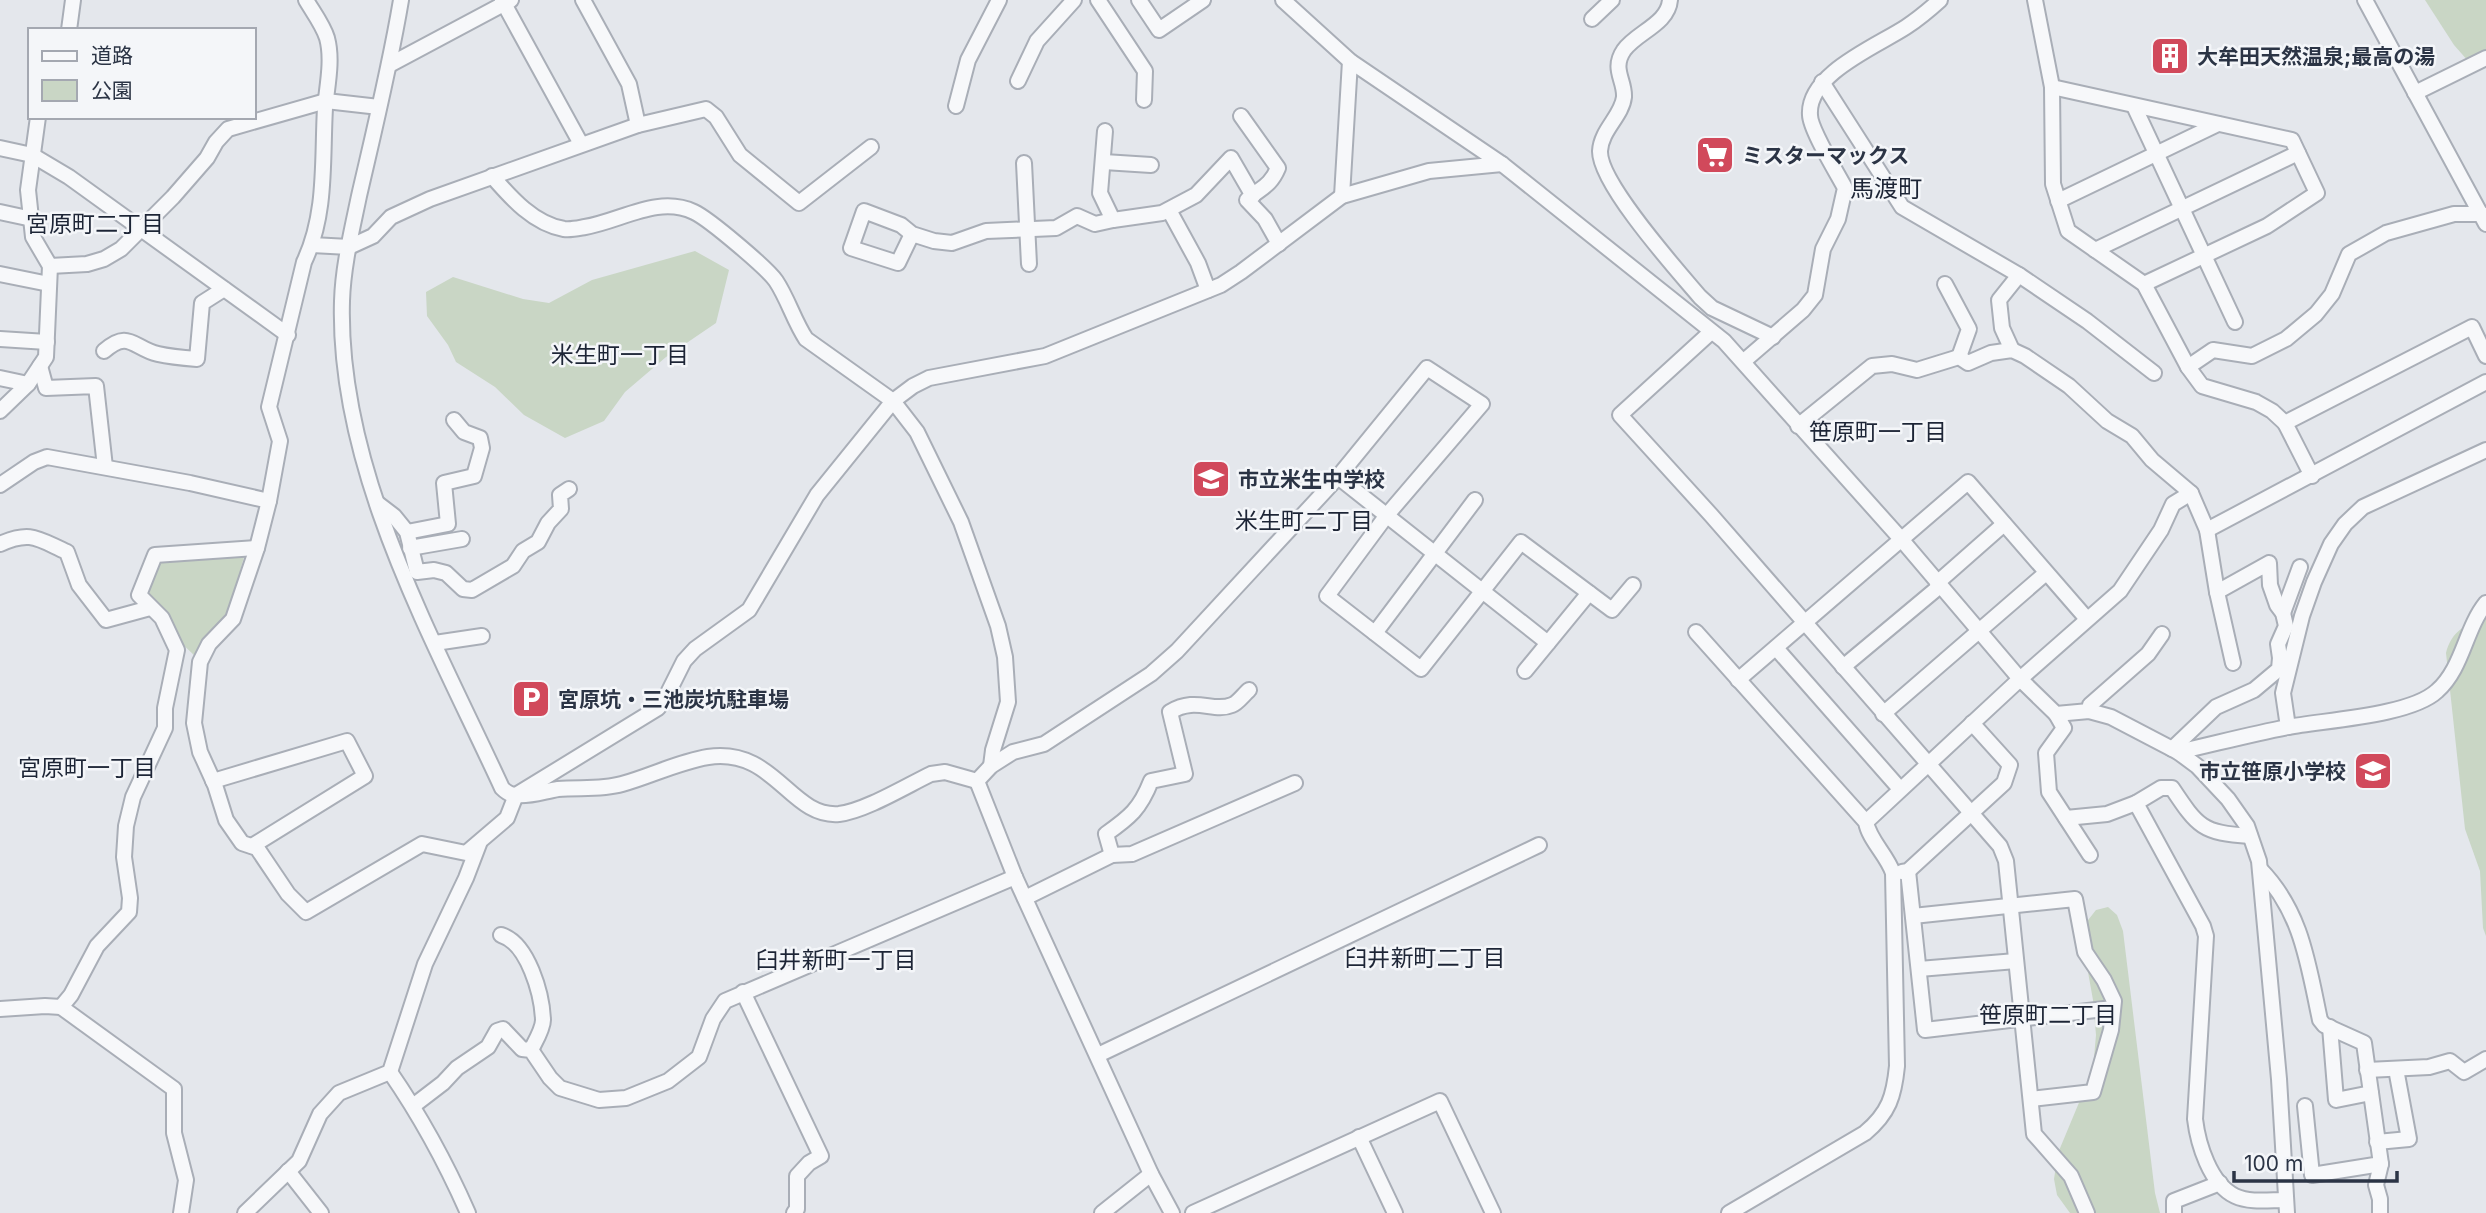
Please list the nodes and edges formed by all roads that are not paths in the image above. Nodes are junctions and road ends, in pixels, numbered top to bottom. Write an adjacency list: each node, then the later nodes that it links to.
1 (74, 0): 18 (street)
2 (306, 0): 27 (street)
3 (401, 0): 21 (street)
4 (583, 0): 34 (street)
5 (999, 0): 28 (street)
6 (1074, 0): 22 (street)
7 (1098, 0): 26 (street)
8 (1139, 0): 9 (street)
9 (1203, 0)
10 (1283, 0): 20 (street)
11 (1612, 0): 17 (street)
12 (1670, 0): 76 (street)
13 (1940, 0): 23 (street)
14 (2035, 0): 24 (street)
15 (2365, 0): 25 (street)
16 (506, 1): 21 (street); 36 (street)
17 (1592, 19)
18 (69, 28)
19 (2486, 58): 25 (street)
20 (1350, 61): 44 (street); 48 (street)
21 (391, 64): 30 (street)
22 (1018, 81)
23 (1822, 82): 67 (street); 76 (street)
24 (2052, 87): 29 (street); 49 (street)
25 (2415, 93): 54 (street)
26 (1144, 100)
27 (326, 101): 30 (street); 56 (street); 60 (street)
28 (956, 106)
29 (2134, 106): 33 (street); 41 (street)
30 (379, 107): 61 (street)
31 (1241, 116): 47 (street)
32 (38, 119): 40 (street)
33 (2218, 124): 39 (street); 41 (street)
34 (638, 125): 36 (street); 37 (street)
35 (1105, 131): 42 (street)
36 (581, 144): 46 (street)
37 (871, 147)
38 (0, 148): 40 (street)
39 (2298, 153): 50 (street); 63 (street)
40 (32, 155): 53 (street); 56 (street)
41 (2157, 155): 49 (street); 50 (street)
42 (1104, 162): 45 (street); 55 (street)
43 (1024, 163): 57 (street)
44 (1502, 164): 48 (street); 74 (street)
45 (1151, 165)
46 (492, 176): 61 (street); 90 (street)
47 (1253, 195): 51 (street); 59 (street)
48 (1342, 196): 59 (street)
49 (2058, 201): 62 (street)
50 (2182, 208): 62 (street); 63 (street)
51 (1169, 210): 55 (street); 72 (street)
52 (0, 212): 53 (street)
53 (32, 219): 65 (street)
54 (2484, 219): 85 (street)
55 (1113, 220): 57 (street)
56 (139, 228): 65 (street); 71 (street)
57 (1028, 229): 58 (street); 64 (street)
58 (912, 234)
59 (1279, 244): 72 (street)
60 (312, 245): 61 (street); 75 (street)
61 (349, 247): 104 (street)
62 (2095, 250): 70 (street)
63 (2204, 255): 70 (street); 73 (street)
64 (1029, 264)
65 (50, 266): 68 (street)
66 (0, 274): 68 (street)
67 (2019, 275): 80 (street); 86 (street)
68 (49, 284): 78 (street)
69 (1945, 284): 82 (street)
70 (2144, 284): 85 (street)
71 (224, 289): 75 (street); 79 (street)
72 (1208, 290): 90 (street)
73 (2235, 322)
74 (1712, 332): 83 (street); 127 (street)
75 (288, 335): 103 (street)
76 (1773, 337): 83 (street)
77 (0, 339): 78 (street)
78 (47, 342): 84 (street)
79 (104, 351)
80 (2012, 351): 82 (street); 101 (street)
81 (2486, 356): 93 (street)
82 (1959, 357): 94 (street)
83 (1744, 361): 94 (street)
84 (40, 366): 89 (street); 96 (street)
85 (2188, 367): 93 (street)
86 (2154, 373)
87 (0, 378): 89 (street)
88 (2486, 382): 97 (street)
89 (28, 384): 91 (street)
90 (893, 401): 149 (street); 154 (street)
91 (0, 411)
92 (454, 420): 108 (street)
93 (2284, 423): 97 (street)
94 (1798, 426): 110 (street)
95 (2486, 450): 146 (street)
96 (106, 467): 99 (street); 103 (street)
97 (2312, 476): 107 (street)
98 (1338, 477): 105 (street); 105 (street); 149 (street)
99 (0, 485)
100 (569, 489): 113 (street)
101 (2191, 493): 107 (street); 126 (street)
102 (1475, 500): 114 (street)
103 (269, 501): 112 (street)
104 (377, 503): 108 (street); 133 (street)
105 (1387, 515): 114 (street); 130 (street)
106 (2004, 524): 110 (street); 116 (street); 117 (street)
107 (2207, 530): 120 (street)
108 (407, 532): 113 (street)
109 (462, 539): 113 (street)
110 (1901, 540): 117 (street); 127 (street)
111 (0, 544): 123 (street)
112 (257, 548): 123 (street); 150 (street)
113 (410, 548)
114 (1434, 554): 119 (street); 130 (street)
115 (2300, 567): 125 (street)
116 (2046, 573): 126 (street); 128 (street)
117 (1939, 584): 128 (street); 137 (street)
118 (1633, 585): 121 (street)
119 (1482, 592): 121 (street); 130 (street); 134 (street)
120 (2217, 592): 125 (street); 136 (street)
121 (1589, 593): 134 (street)
122 (2486, 603): 146 (street)
123 (150, 608): 176 (street)
124 (431, 613): 133 (street)
125 (2283, 613): 147 (street)
126 (2087, 619): 139 (street)
127 (1805, 622): 135 (street); 137 (street)
128 (1979, 631): 139 (street); 143 (street)
129 (1696, 632): 140 (street)
130 (1375, 633)
131 (2162, 634): 142 (street)
132 (482, 636): 133 (street)
133 (439, 642): 154 (street)
134 (1548, 643): 138 (street)
135 (1776, 648): 140 (street); 153 (street)
136 (2233, 663)
137 (1843, 667): 143 (street)
138 (1525, 671)
139 (2020, 679): 144 (street); 145 (street)
140 (1738, 680): 158 (street)
141 (1249, 690): 163 (street)
142 (2089, 711): 144 (street); 147 (street)
143 (1883, 714): 148 (street)
144 (2056, 714): 157 (street)
145 (1972, 723): 148 (street); 156 (street)
146 (2288, 727): 147 (street)
147 (2175, 751): 159 (street)
148 (1927, 764): 153 (street); 156 (street)
149 (991, 766): 151 (street)
150 (213, 781): 162 (street); 162 (street)
151 (977, 781): 154 (street); 168 (street)
152 (1295, 783): 163 (street)
153 (1900, 789): 158 (street)
154 (516, 795): 160 (street)
155 (2136, 803): 157 (street); 159 (street); 196 (street)
156 (1971, 812): 166 (street); 170 (street)
157 (2066, 818): 164 (street)
158 (1866, 822): 167 (street)
159 (2250, 836): 165 (street)
160 (480, 843): 162 (street); 186 (street)
161 (1539, 845): 182 (street)
162 (252, 846)
163 (1112, 855): 169 (street)
164 (2090, 855)
165 (2260, 869): 180 (street); 197 (street)
166 (1909, 871): 167 (street); 171 (street)
167 (1893, 873): 208 (street)
168 (1014, 877): 169 (street); 175 (street)
169 (1025, 898): 182 (street)
170 (2010, 905): 171 (street); 173 (street); 177 (street)
171 (1913, 916): 174 (street)
172 (501, 935): 181 (street)
173 (2016, 961): 174 (street); 179 (street)
174 (1919, 969): 179 (street)
175 (743, 992): 181 (street); 202 (street)
176 (61, 1007): 178 (street); 198 (street)
177 (2113, 1007): 179 (street); 188 (street)
178 (0, 1009)
179 (2022, 1018): 188 (street)
180 (2330, 1027): 185 (street); 187 (street)
181 (531, 1051): 189 (street)
182 (1098, 1055): 195 (street)
183 (2486, 1059): 184 (street)
184 (2396, 1069): 185 (street); 192 (street)
185 (2367, 1070): 187 (street)
186 (390, 1072): 189 (street); 194 (street)
187 (2371, 1093): 192 (street)
188 (2031, 1099): 209 (street)
189 (414, 1106): 201 (street)
190 (2305, 1106): 193 (street)
191 (1359, 1137): 205 (street); 206 (street); 207 (street)
192 (2378, 1142): 193 (street)
193 (2381, 1164): 211 (street)
194 (288, 1171): 199 (street); 200 (street)
195 (1151, 1174): 203 (street); 204 (street)
196 (2220, 1182): 197 (street); 210 (street)
197 (2286, 1206)
198 (181, 1213)
199 (244, 1213)
200 (320, 1213)
201 (468, 1213)
202 (794, 1213)
203 (1102, 1213)
204 (1172, 1213)
205 (1193, 1213)
206 (1395, 1213)
207 (1493, 1213)
208 (1729, 1213)
209 (2087, 1213)
210 (2174, 1213)
211 (2380, 1213)

